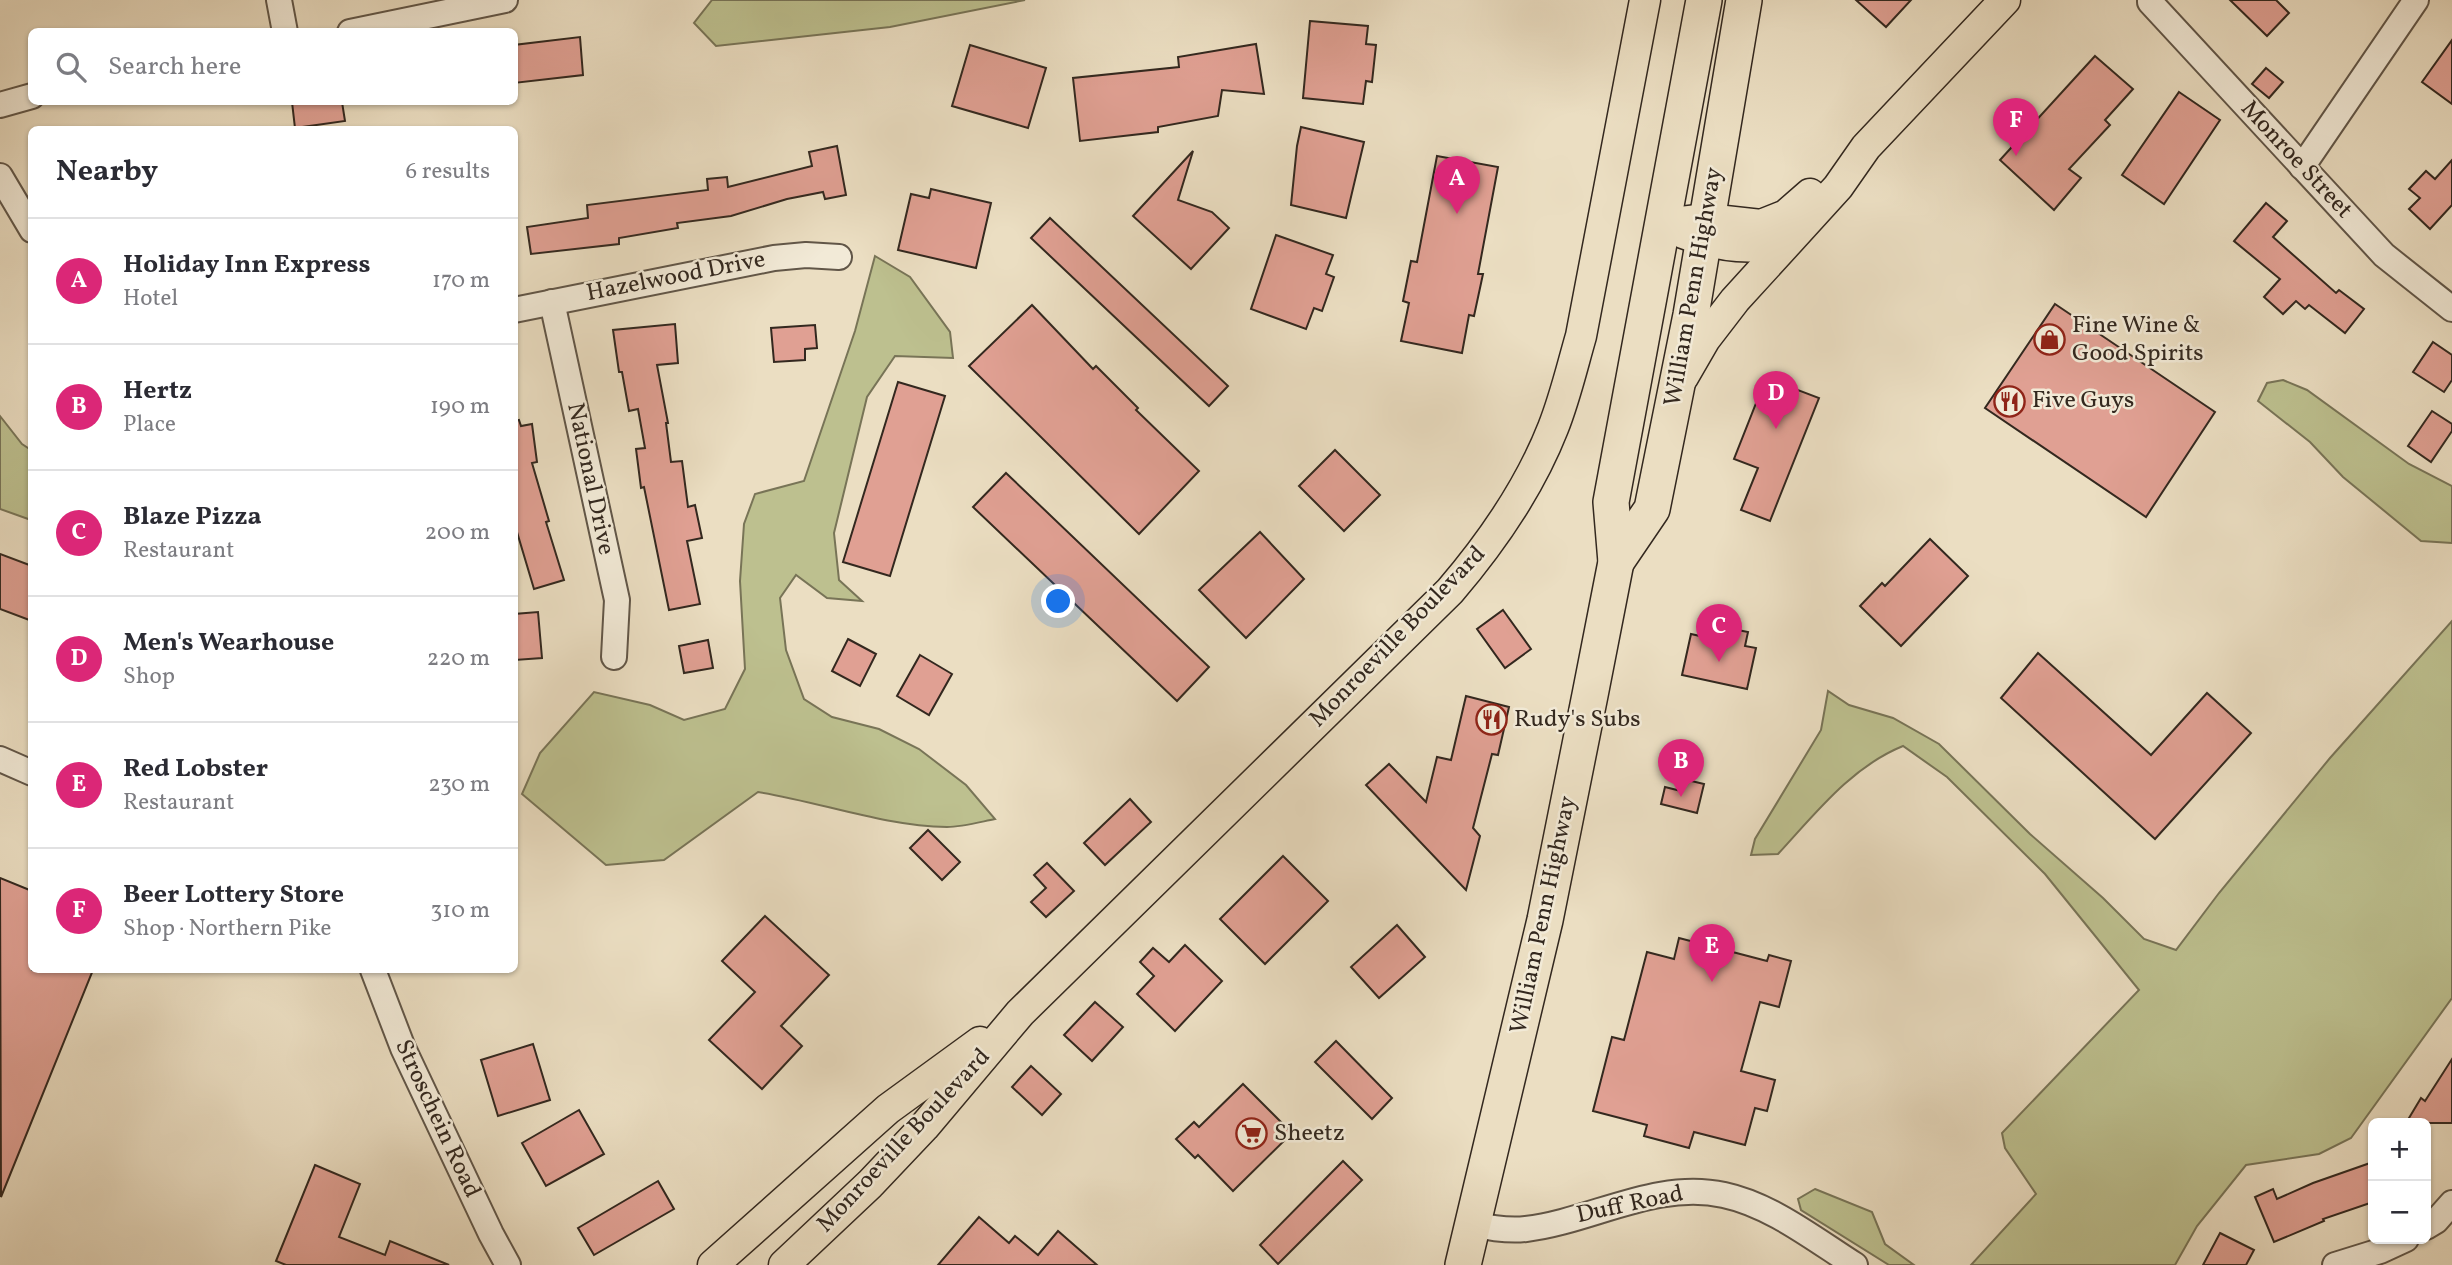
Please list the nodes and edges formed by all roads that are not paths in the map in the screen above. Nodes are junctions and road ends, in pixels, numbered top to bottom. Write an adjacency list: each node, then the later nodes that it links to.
1 (279, 0): 9 (street)
2 (505, 0): 10 (street)
3 (1645, 0): 30 (main road, Monroeville Boulevard)
4 (1704, 0): 17 (highway, William Penn Highway)
5 (1744, 0): 18 (highway, William Penn Highway)
6 (2005, 0): 13 (main road)
7 (2416, 0): 14 (street)
8 (2150, 1): 14 (street, Monroe Street)
9 (284, 28)
10 (369, 28)
11 (28, 97): 12 (street)
12 (0, 104)
13 (1866, 147): 18 (main road); 19 (main road)
14 (2302, 167): 23 (street, Monroe Street)
15 (1, 181): 16 (street)
16 (28, 224)
17 (1663, 224): 18 (main road); 25 (highway, William Penn Highway)
18 (1706, 230): 19 (main road); 24 (highway, William Penn Highway)
19 (1788, 240): 24 (main road)
20 (839, 257): 21 (street, Hazelwood Drive)
21 (552, 302): 22 (street, Hazelwood Drive); 26 (street, National Drive)
22 (518, 309)
23 (2452, 309)
24 (1676, 389): 25 (highway, William Penn Highway)
25 (1616, 562): 32 (highway, William Penn Highway)
26 (614, 657)
27 (0, 759): 28 (street)
28 (28, 771)
29 (374, 973): 35 (street, Stroschein Road)
30 (1020, 1013): 36 (main road, Monroeville Boulevard); 37 (main road, Monroeville Boulevard)
31 (2452, 1203): 33 (street)
32 (1472, 1224): 38 (highway, William Penn Highway); 39 (street, Duff Road)
33 (2431, 1224)
34 (2395, 1244): 40 (street)
35 (508, 1265)
36 (713, 1265)
37 (784, 1265)
38 (1462, 1265)
39 (1855, 1265)
40 (2335, 1265)

